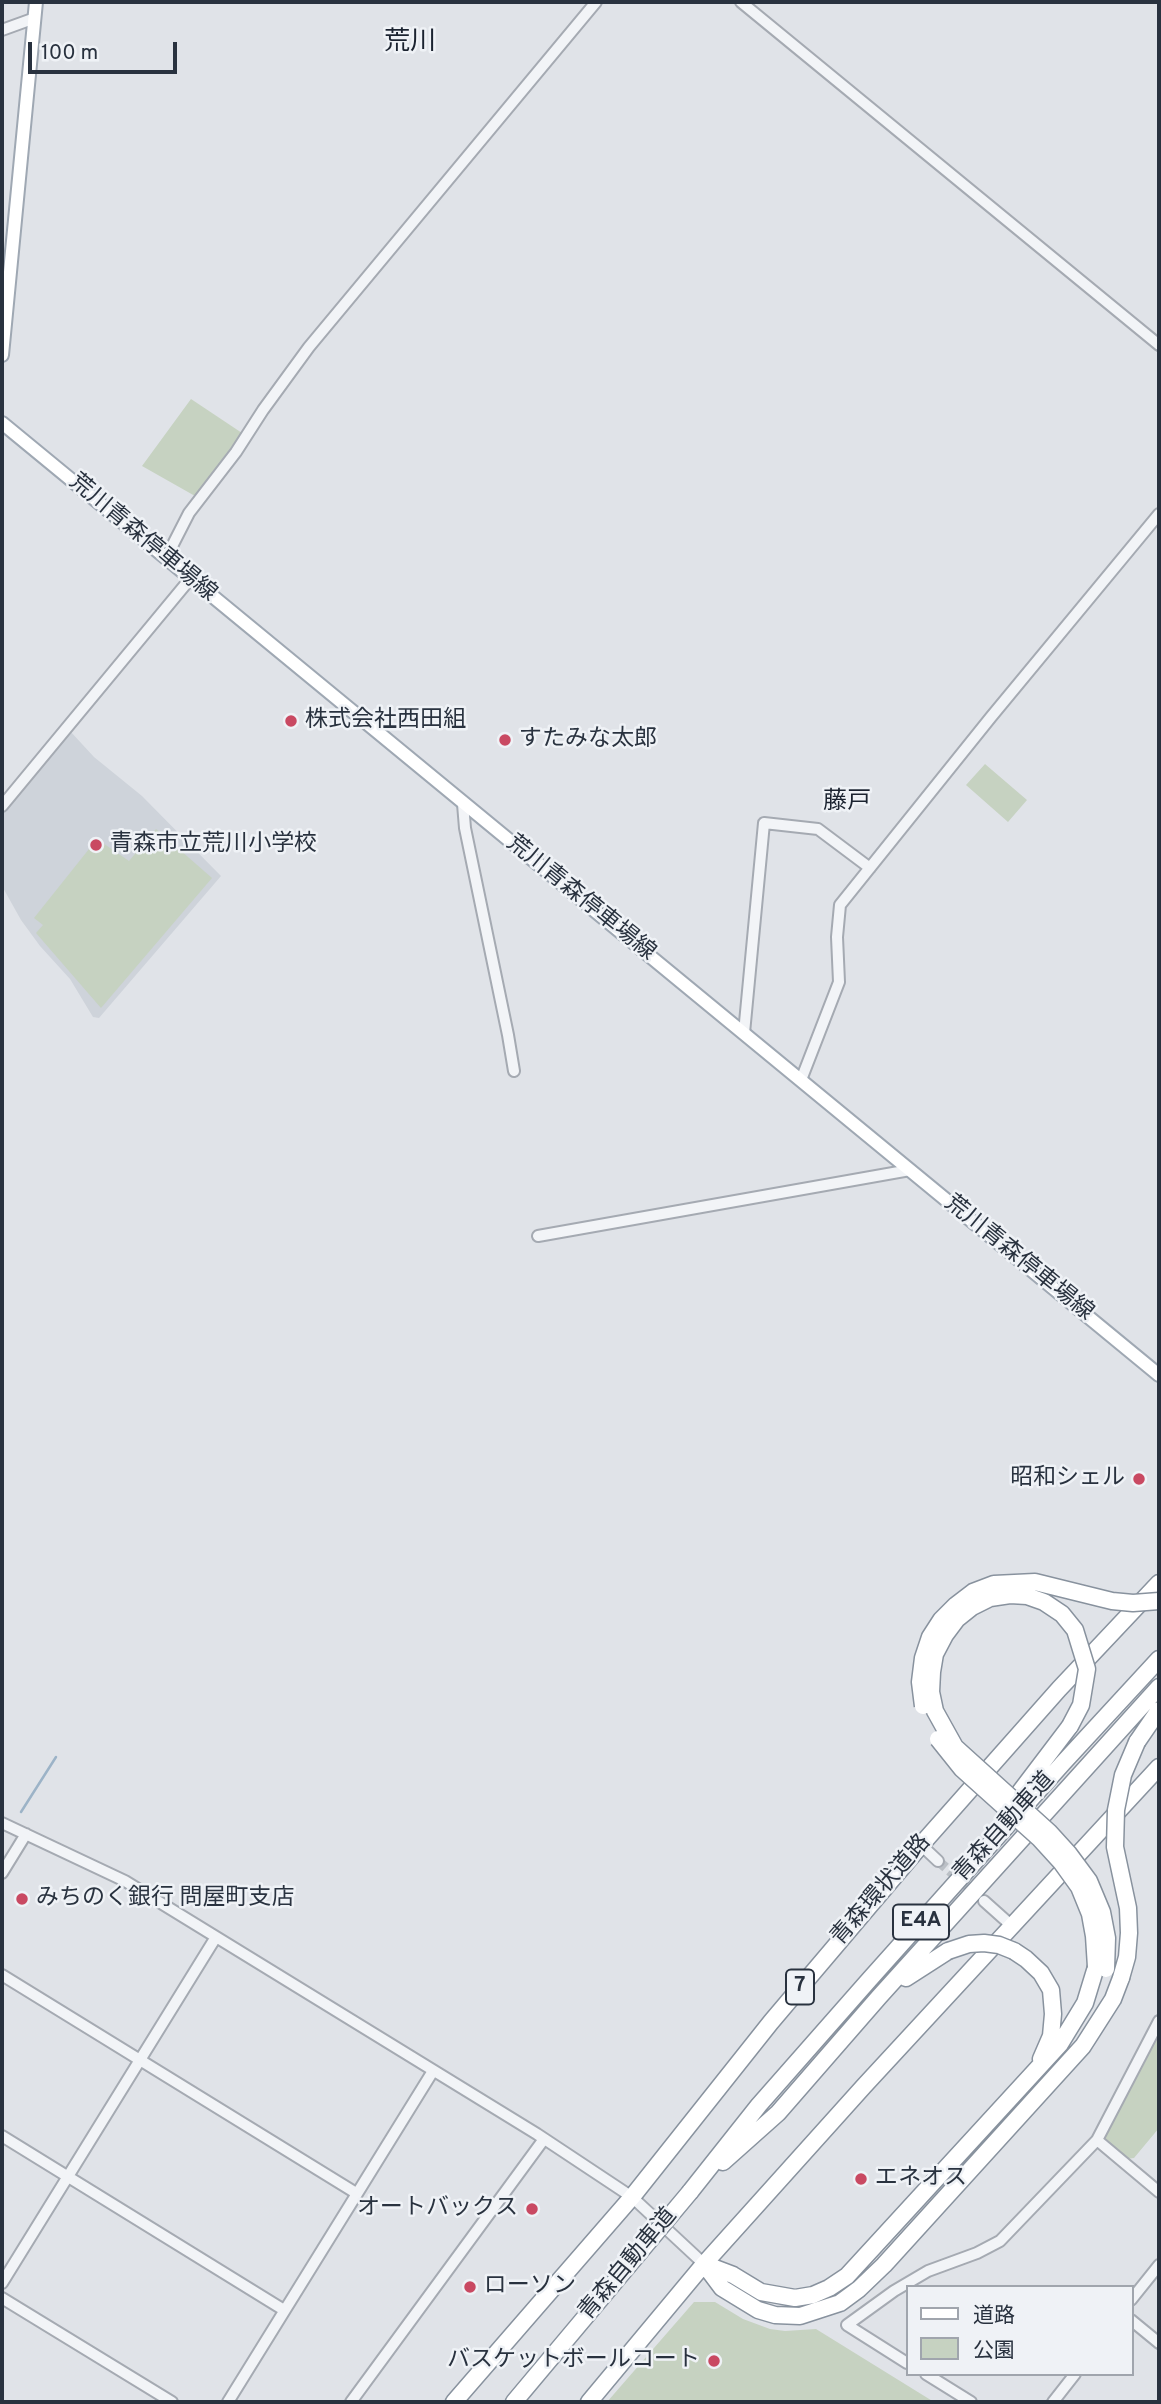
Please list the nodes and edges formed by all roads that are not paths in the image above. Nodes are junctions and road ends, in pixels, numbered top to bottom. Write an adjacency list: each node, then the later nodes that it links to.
1 (36, 2): 4 (main road)
2 (596, 2): 10 (street)
3 (741, 2): 6 (street)
4 (35, 18): 5 (street); 7 (main road)
5 (2, 30)
6 (1159, 345)
7 (2, 355)
8 (2, 423): 10 (main road, 荒川青森停車場線)
9 (1159, 514): 14 (street)
10 (166, 558): 11 (main road, 荒川青森停車場線)
11 (190, 579): 12 (main road, 荒川青森停車場線); 13 (street)
12 (463, 803): 15 (main road, 荒川青森停車場線); 16 (street)
13 (2, 806)
14 (870, 868): 15 (street); 17 (street)
15 (744, 1033): 17 (main road, 荒川青森停車場線)
16 (514, 1071)
17 (801, 1080): 18 (main road, 荒川青森停車場線)
18 (910, 1170): 19 (street); 20 (main road, 荒川青森停車場線)
19 (538, 1236)
20 (1159, 1375)
21 (1159, 1583): 29 (highway, 青森環状道路 / 7)
22 (1159, 1601): 35 (highway, bridge)
23 (1159, 1659): 37 (highway, 青森自動車道 / E4A)
24 (1159, 1687): 38 (highway, 青森自動車道 / E4A)
25 (1159, 1710): 43 (highway, bridge)
26 (1159, 1767): 33 (highway)
27 (2, 1823): 28 (street)
28 (26, 1834): 31 (street); 34 (street)
29 (921, 1845): 30 (street); 51 (highway, 青森環状道路 / 7)
30 (938, 1861)
31 (2, 1873)
32 (984, 1901): 33 (street)
33 (1012, 1926): 52 (highway)
34 (216, 1937): 40 (street); 42 (street)
35 (1101, 1968): 37 (highway, bridge); 41 (highway); 43 (highway)
36 (2, 1975): 40 (street)
37 (869, 1980): 48 (highway, 青森自動車道 / E4A)
38 (879, 1997): 41 (highway, bridge); 48 (highway, 青森自動車道 / E4A)
39 (1159, 2023): 46 (street)
40 (139, 2059): 47 (street); 50 (street)
41 (1037, 2068): 52 (highway)
42 (433, 2070): 45 (street); 50 (street)
43 (1040, 2093): 52 (highway)
44 (2, 2136): 47 (street)
45 (544, 2139): 51 (street); 65 (street)
46 (1097, 2140): 49 (street); 60 (street)
47 (68, 2177): 54 (street); 57 (street)
48 (690, 2192): 67 (highway, 青森自動車道 / E4A, bridge)
49 (1159, 2192)
50 (356, 2193): 57 (street)
51 (632, 2197): 52 (street); 66 (highway, 青森環状道路 / 7)
52 (704, 2264): 68 (highway)
53 (1159, 2264): 55 (street)
54 (2, 2283)
55 (1133, 2297)
56 (2, 2298): 63 (street)
57 (284, 2310): 64 (street)
58 (1133, 2321): 59 (street)
59 (1159, 2343)
60 (906, 2362)
61 (929, 2376): 69 (street)
62 (1072, 2376): 70 (street)
63 (172, 2402)
64 (228, 2402)
65 (351, 2402)
66 (454, 2402)
67 (514, 2402)
68 (589, 2402)
69 (971, 2402)
70 (1053, 2402)

